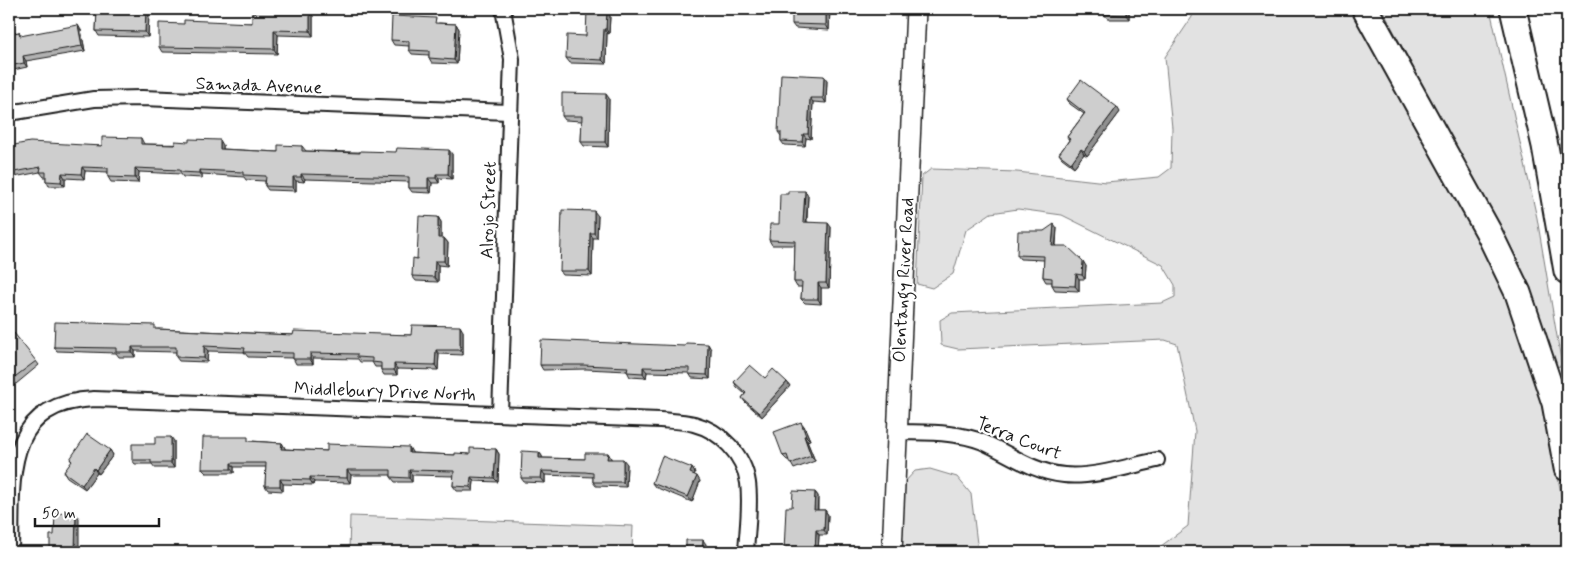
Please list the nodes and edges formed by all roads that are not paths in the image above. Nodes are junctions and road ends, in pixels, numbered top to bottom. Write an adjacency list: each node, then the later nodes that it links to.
1 (503, 9): 5 (street, Alrojo Street)
2 (916, 9): 9 (main road, Olentangy River Road)
3 (1364, 9): 11 (highway)
4 (1513, 9): 7 (highway)
5 (509, 112): 6 (street, Samada Avenue); 8 (street, Alrojo Street)
6 (9, 113)
7 (1567, 271)
8 (500, 414): 12 (street, Middlebury Drive North); 13 (street, Middlebury Drive North)
9 (896, 432): 10 (street, Terra Court); 14 (main road, Olentangy River Road)
10 (1158, 460)
11 (1567, 468)
12 (11, 552)
13 (746, 552)
14 (892, 552)

